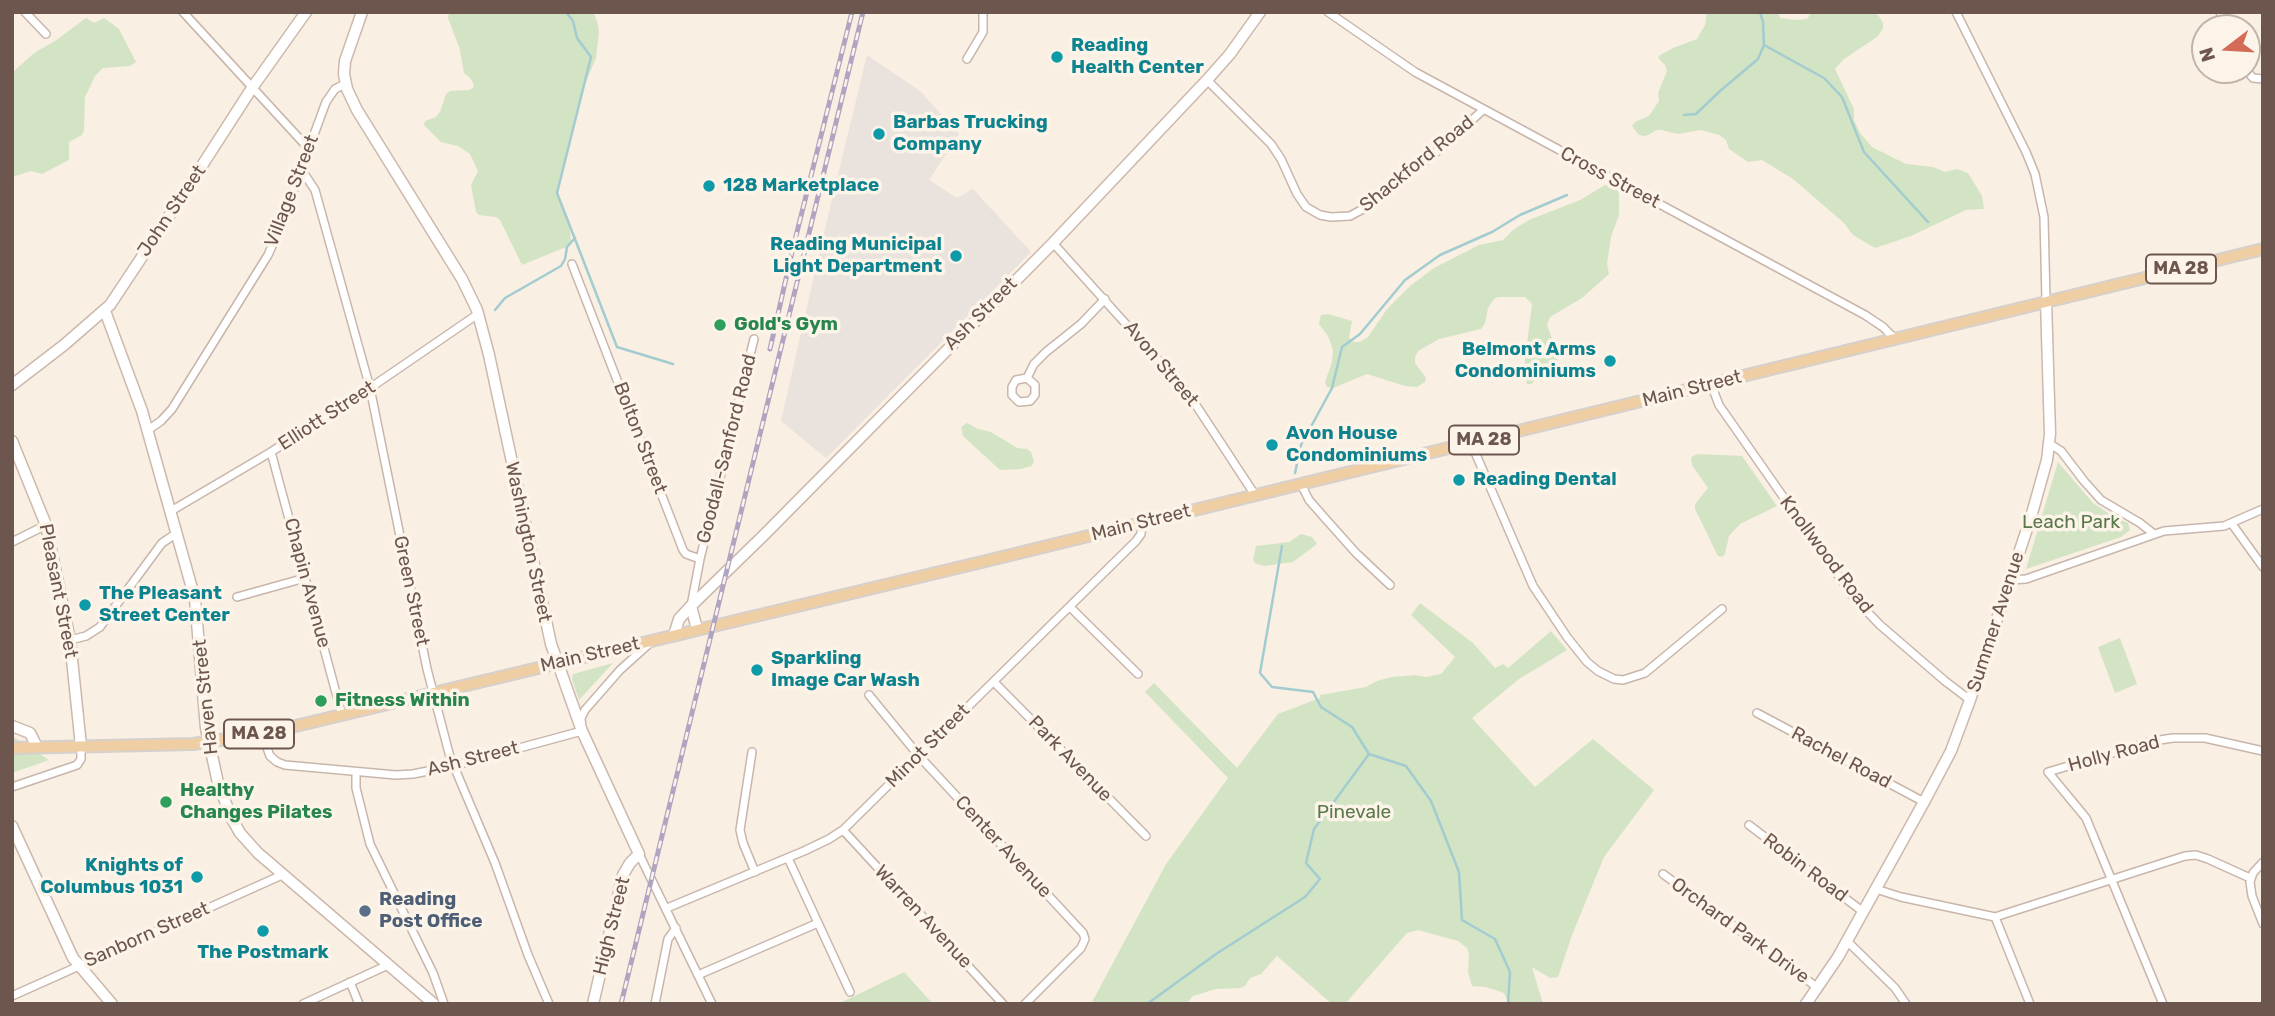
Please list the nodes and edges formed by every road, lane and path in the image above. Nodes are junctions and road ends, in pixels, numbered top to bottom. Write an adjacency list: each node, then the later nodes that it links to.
1 (25, 12): 9 (street)
2 (183, 12): 13 (street)
3 (306, 12): 13 (street, John Street)
4 (362, 12): 12 (street)
5 (983, 12): 10 (street)
6 (1260, 12): 11 (street, Ash Street)
7 (1328, 12): 14 (street, Cross Street)
8 (1956, 12): 21 (street, Summer Avenue)
9 (46, 34)
10 (967, 59)
11 (1207, 80): 14 (street, Shackford Road); 17 (street, Ash Street)
12 (345, 84): 15 (street, Village Street); 23 (street, Washington Street)
13 (252, 88): 15 (street); 22 (street, John Street)
14 (1483, 110): 25 (street, Cross Street)
15 (309, 149): 16 (street, Village Street)
16 (301, 169): 29 (street, Green Street); 30 (street, Village Street)
17 (1053, 243): 20 (street, Avon Street); 51 (street, Ash Street)
18 (2263, 249): 21 (main road, Main Street / MA 28)
19 (572, 264): 45 (street, Bolton Street)
20 (1105, 299): 26 (street); 36 (street, Avon Street)
21 (2046, 301): 25 (main road, Main Street / MA 28); 33 (street, Summer Avenue)
22 (104, 311): 28 (street, John Street); 30 (street, Haven Street)
23 (478, 314): 29 (street, Elliott Street); 58 (street, Washington Street)
24 (754, 339): 45 (street, Goodall-Sanford Road)
25 (1895, 339): 27 (main road, Main Street / MA 28)
26 (1027, 378)
27 (1711, 384): 32 (main road, Main Street / MA 28); 63 (street, Knollwood Road)
28 (12, 385)
29 (370, 388): 34 (street, Elliott Street); 61 (street, Green Street)
30 (148, 430): 38 (street, Haven Street)
31 (12, 442): 41 (street, Pleasant Street)
32 (1471, 443): 35 (main road, Main Street / MA 28); 53 (street)
33 (2050, 444): 43 (street); 48 (street, Summer Avenue)
34 (271, 452): 38 (street, Elliott Street); 47 (street, Chapin Avenue)
35 (1301, 484): 36 (main road, Main Street / MA 28); 49 (street)
36 (1255, 495): 39 (main road, Main Street / MA 28)
37 (2263, 509): 40 (street)
38 (171, 511): 42 (street, Haven Street)
39 (1142, 523): 52 (street, Minot Street); 54 (main road, Main Street / MA 28)
40 (2232, 524): 43 (street); 46 (street)
41 (46, 525): 44 (street); 56 (street, Pleasant Street)
42 (177, 533): 56 (street); 69 (street, Haven Street)
43 (2154, 534): 48 (street)
44 (12, 541)
45 (699, 559): 51 (street)
46 (2263, 567)
47 (305, 578): 50 (street); 65 (street, Chapin Avenue)
48 (2010, 580): 63 (street, Summer Avenue)
49 (1390, 585)
50 (237, 597)
51 (691, 606): 54 (street); 55 (street, Ash Street)
52 (1070, 607): 59 (street); 60 (street, Minot Street)
53 (1722, 609)
54 (697, 629): 55 (main road, Main Street / MA 28)
55 (674, 635): 57 (main road, Main Street / MA 28)
56 (70, 640): 70 (street, Pleasant Street)
57 (653, 640): 58 (main road, Main Street / MA 28); 67 (street)
58 (557, 662): 61 (main road, Main Street / MA 28); 67 (street, Washington Street)
59 (1138, 674)
60 (994, 682): 75 (street, Minot Street); 83 (street, Park Avenue)
61 (433, 693): 65 (main road, Main Street / MA 28); 76 (street, Green Street)
62 (869, 695): 75 (street, Center Avenue)
63 (1970, 699): 79 (street, Summer Avenue)
64 (1757, 713): 79 (street, Rachel Road)
65 (342, 715): 68 (main road, Main Street / MA 28)
66 (12, 726): 71 (street)
67 (582, 731): 76 (street, Ash Street); 84 (street, Washington Street)
68 (262, 734): 69 (main road, Main Street / MA 28); 77 (street, Ash Street)
69 (208, 742): 70 (main road, Main Street / MA 28); 89 (street, Haven Street)
70 (81, 746): 71 (main road, Main Street / MA 28); 78 (street)
71 (37, 747): 72 (main road, Main Street / MA 28)
72 (12, 748)
73 (2263, 751): 91 (street, Holly Road)
74 (752, 752): 87 (street)
75 (919, 756): 82 (street, Minot Street); 117 (street, Center Avenue)
76 (453, 766): 77 (street, Ash Street); 112 (street, Green Street)
77 (356, 772): 111 (street)
78 (12, 786)
79 (1924, 802): 92 (street, Summer Avenue)
80 (1749, 825): 94 (street, Robin Road)
81 (12, 826): 101 (street)
82 (843, 830): 85 (street, Minot Street); 116 (street, Warren Avenue)
83 (1146, 836)
84 (639, 854): 93 (street, Washington Street); 113 (street, High Street)
85 (788, 858): 87 (street, Minot Street); 96 (street)
86 (2263, 862): 90 (street)
87 (755, 872): 93 (street, Minot Street)
88 (1663, 874): 104 (street, Orchard Park Drive)
89 (282, 875): 100 (street, Haven Street); 101 (street, Sanborn Street)
90 (2250, 878): 91 (street); 97 (street)
91 (2111, 879): 95 (street); 121 (street)
92 (1876, 889): 94 (street, Summer Avenue); 95 (street)
93 (667, 908): 98 (street, Washington Street)
94 (1862, 911): 99 (street, Summer Avenue)
95 (1995, 917): 120 (street)
96 (818, 923): 102 (street); 105 (street)
97 (2263, 924)
98 (676, 928): 102 (street, Washington Street); 114 (street)
99 (1847, 941): 104 (street, Summer Avenue); 119 (street)
100 (388, 965): 103 (street); 110 (street, Haven Street)
101 (78, 966): 106 (street, Sanborn Street); 107 (street)
102 (698, 975): 115 (street, Washington Street)
103 (350, 982): 108 (street); 109 (street)
104 (1818, 988): 118 (street, Summer Avenue)
105 (850, 992)
106 (12, 996)
107 (112, 1004)
108 (303, 1004)
109 (359, 1004)
110 (434, 1004)
111 (444, 1004)
112 (549, 1004)
113 (593, 1004)
114 (655, 1004)
115 (712, 1004)
116 (1003, 1004)
117 (1025, 1004)
118 (1806, 1004)
119 (1906, 1004)
120 (2030, 1004)
121 (2163, 1004)

